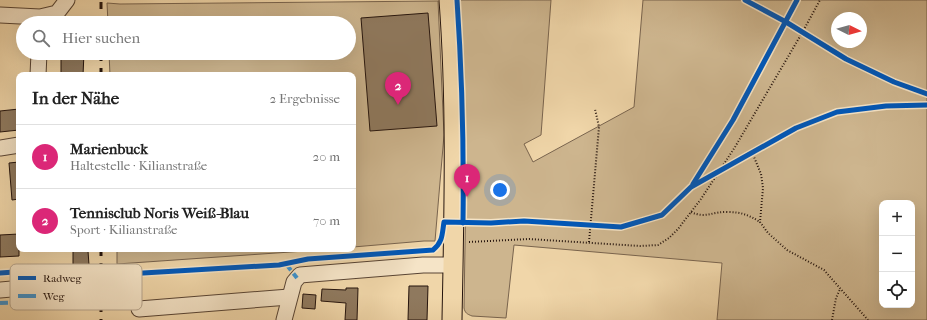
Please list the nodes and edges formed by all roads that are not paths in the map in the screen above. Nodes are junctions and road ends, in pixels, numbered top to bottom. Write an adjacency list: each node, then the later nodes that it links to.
1 (67, 0): 4 (street)
2 (449, 0): 10 (main road)
3 (0, 15): 5 (street)
4 (50, 16)
5 (16, 17)
6 (39, 60): 7 (street)
7 (38, 72)
8 (16, 145): 9 (street)
9 (0, 148)
10 (453, 265): 13 (street); 16 (main road)
11 (10, 289): 12 (street)
12 (0, 290)
13 (289, 297): 14 (street); 15 (street)
14 (142, 309)
15 (284, 320)
16 (452, 320)

